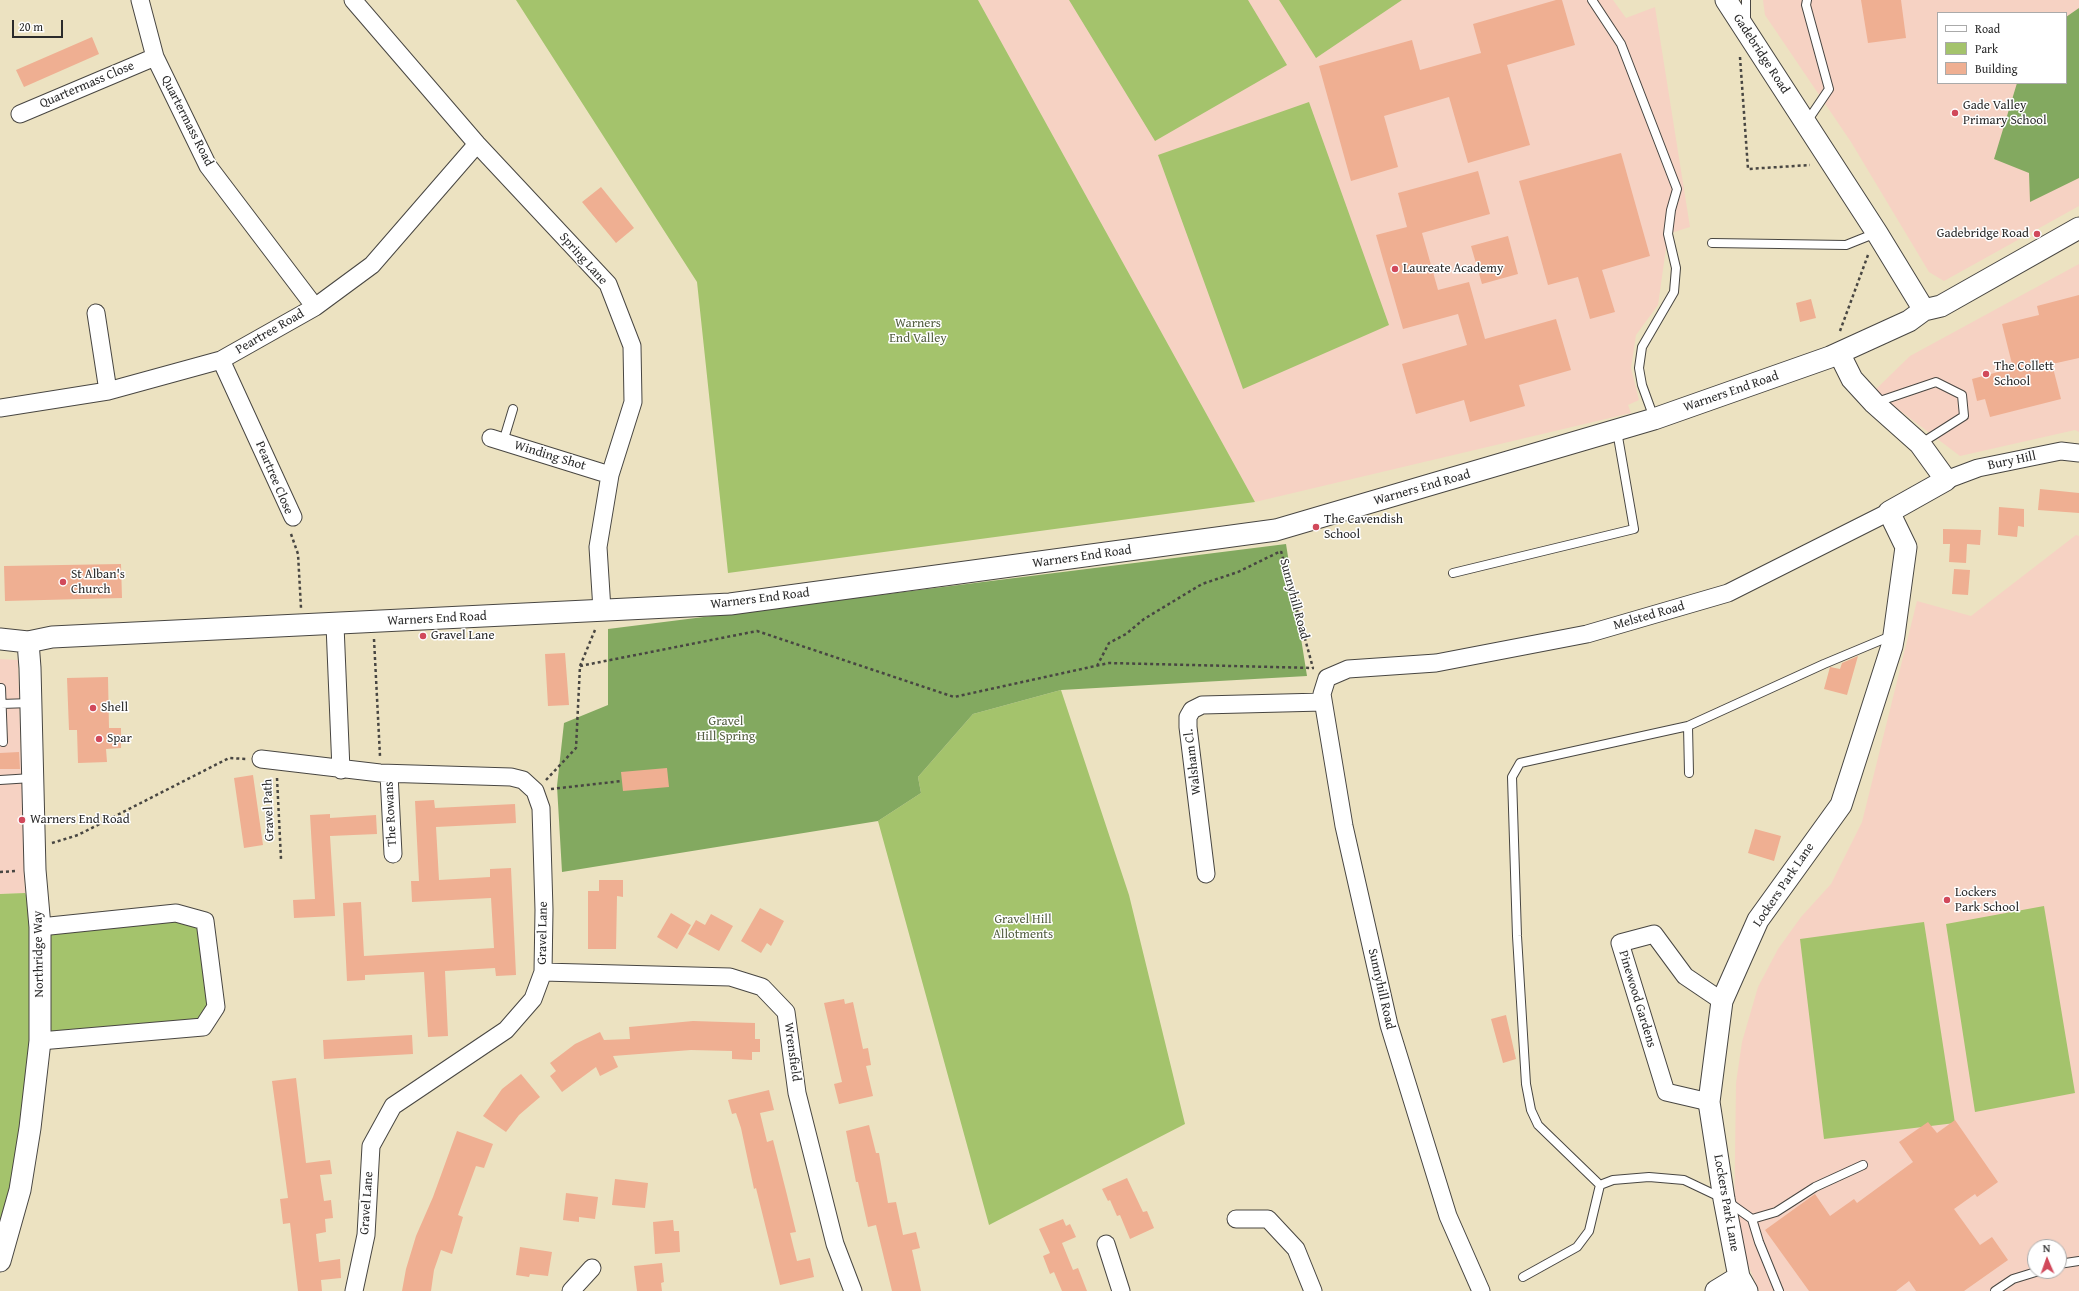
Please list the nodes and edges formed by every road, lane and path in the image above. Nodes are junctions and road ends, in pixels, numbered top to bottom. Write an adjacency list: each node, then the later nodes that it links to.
1 (140, 0): 8 (street, Quartermass Road)
2 (353, 0): 11 (street, Spring Lane)
3 (1592, 0): 25 (lane)
4 (1726, 0): 7 (street, Gadebridge Road)
5 (1746, 0): 7 (lane)
6 (1807, 0): 10 (lane)
7 (1746, 31): 10 (street, Gadebridge Road); 12 (path)
8 (155, 57): 9 (street, Quartermass Close); 16 (street, Quartermass Road)
9 (20, 114)
10 (1806, 124): 12 (street, Gadebridge Road)
11 (477, 144): 16 (street, Peartree Road); 30 (street, Spring Lane)
12 (1831, 164): 14 (street, Gadebridge Road)
13 (2079, 228): 17 (street, Warners End Road)
14 (1877, 233): 15 (lane); 17 (street, Gadebridge Road); 19 (path)
15 (1712, 243)
16 (315, 307): 20 (street, Peartree Road)
17 (1924, 310): 19 (street, Warners End Road)
18 (96, 313): 21 (street)
19 (1835, 355): 22 (street); 25 (street, Warners End Road)
20 (221, 360): 21 (street, Peartree Road); 33 (street, Peartree Close)
21 (108, 391): 23 (street, Peartree Road)
22 (1874, 403): 28 (street); 28 (lane)
23 (0, 408)
24 (513, 409): 27 (lane)
25 (1654, 419): 26 (street, Warners End Road)
26 (1617, 430): 34 (street, Warners End Road); 36 (lane)
27 (497, 440): 30 (street, Winding Shot)
28 (1920, 444): 31 (street)
29 (2079, 453): 31 (street, Bury Hill)
30 (610, 474): 37 (street, Spring Lane)
31 (1946, 480): 32 (street, Melsted Road)
32 (1889, 512): 41 (street, Lockers Park Lane); 47 (street, Melsted Road)
33 (293, 517): 40 (path, Peartree Close)
34 (1276, 530): 35 (path, Sunnyhill Road); 37 (street, Warners End Road)
35 (1281, 551): 45 (path); 46 (path, Sunnyhill Road)
36 (1453, 572)
37 (602, 610): 38 (street, Warners End Road); 44 (path)
38 (374, 623): 39 (street, Warners End Road); 57 (path)
39 (335, 625): 40 (street, Warners End Road); 55 (street)
40 (302, 626): 43 (street, Warners End Road)
41 (1894, 635): 52 (lane); 70 (street, Lockers Park Lane)
42 (0, 639): 43 (street, Warners End Road)
43 (28, 642): 50 (street, Northridge Way)
44 (580, 666): 45 (path); 61 (path)
45 (1097, 666): 46 (path)
46 (1313, 668): 47 (path)
47 (1327, 678): 49 (street, Sunnyhill Road)
48 (1, 688): 51 (lane)
49 (1323, 702): 67 (street, Walsham Cl.); 91 (street, Sunnyhill Road)
50 (31, 703): 51 (lane); 58 (street, Northridge Way)
51 (1, 704): 53 (lane)
52 (1688, 726): 56 (lane); 74 (lane)
53 (3, 742)
54 (269, 760): 55 (street); 62 (path); 64 (path, Gravel Path)
55 (341, 770): 57 (street)
56 (1689, 773)
57 (385, 774): 61 (street); 63 (street, The Rowans)
58 (32, 778): 59 (lane); 62 (street, Northridge Way)
59 (0, 780)
60 (622, 781): 61 (path)
61 (535, 791): 69 (street, Gravel Lane)
62 (35, 849): 68 (street, Northridge Way)
63 (393, 854)
64 (280, 859)
65 (22, 871): 66 (path)
66 (0, 872)
67 (1206, 874)
68 (40, 927): 71 (street, Northridge Way); 71 (street)
69 (543, 972): 86 (street, Gravel Lane); 88 (street, Wrensfield)
70 (1722, 1001): 72 (street, Lockers Park Lane); 72 (street, Pinewood Gardens)
71 (40, 1041): 79 (street, Northridge Way)
72 (1709, 1102): 75 (street, Lockers Park Lane)
73 (1863, 1165): 77 (lane)
74 (1600, 1185): 75 (lane); 84 (lane)
75 (1724, 1199): 77 (lane); 85 (street, Lockers Park Lane)
76 (1236, 1219): 90 (street)
77 (1752, 1219): 93 (lane)
78 (1106, 1244): 89 (street)
79 (0, 1261)
80 (2079, 1261): 81 (lane)
81 (2067, 1263)
82 (592, 1268): 87 (street)
83 (2027, 1275): 94 (lane)
84 (1523, 1277)
85 (1743, 1284): 92 (street)
86 (354, 1291)
87 (571, 1291)
88 (853, 1291)
89 (1121, 1291)
90 (1313, 1291)
91 (1481, 1291)
92 (1716, 1291)
93 (1779, 1291)
94 (1994, 1291)

